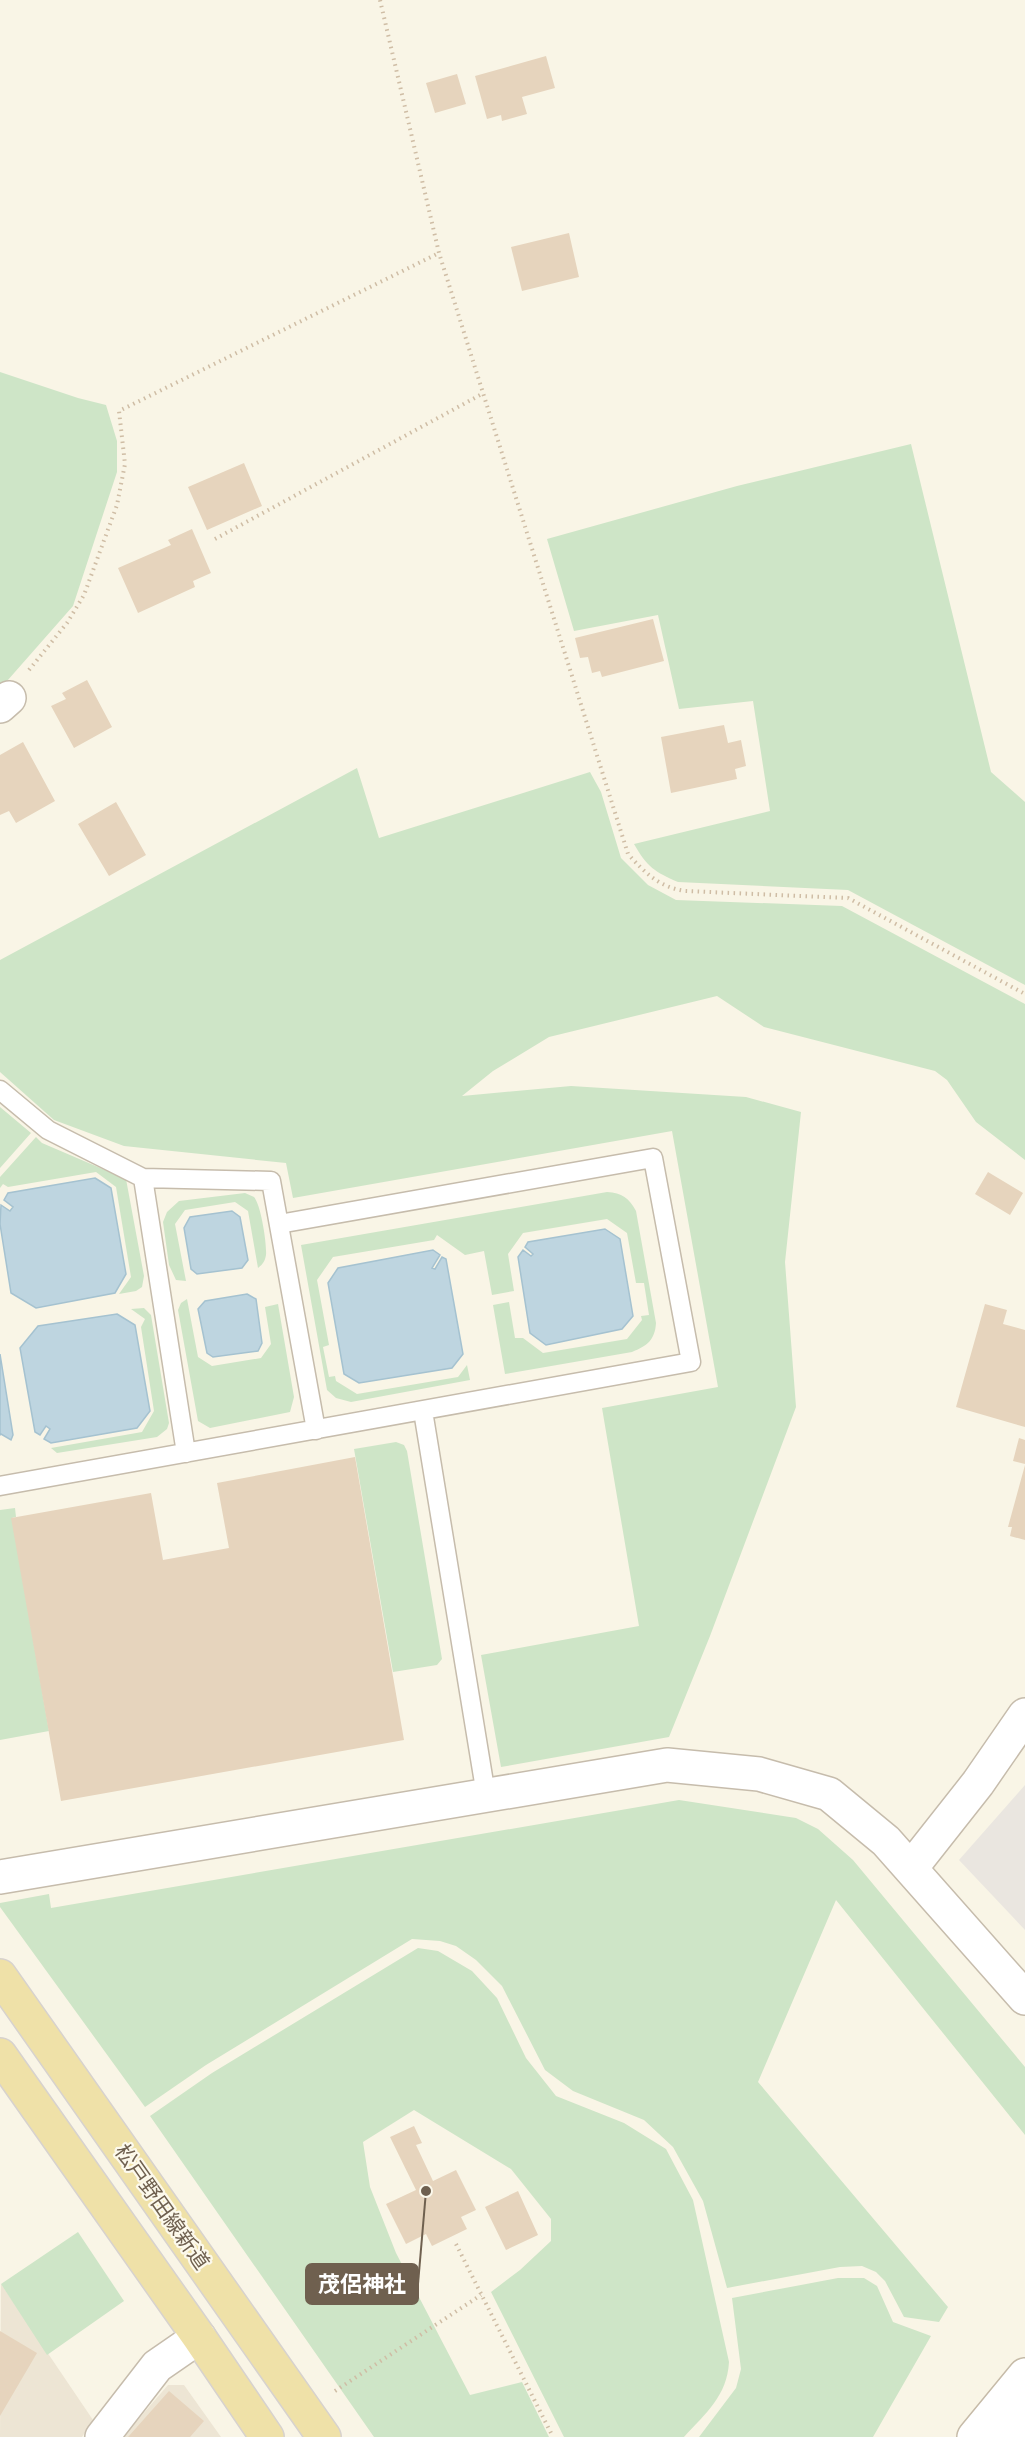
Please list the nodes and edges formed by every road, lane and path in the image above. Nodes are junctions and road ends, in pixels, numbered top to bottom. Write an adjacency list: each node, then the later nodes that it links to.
1 (380, 0): 2 (path)
2 (439, 253): 3 (path); 5 (path)
3 (482, 394): 4 (path); 6 (path)
4 (215, 539)
5 (5, 702)
6 (1025, 994)
7 (0, 1090): 8 (lane)
8 (143, 1178): 9 (lane); 12 (lane)
9 (279, 1224): 10 (lane); 11 (lane)
10 (423, 1411): 11 (lane); 15 (lane)
11 (316, 1430): 12 (lane)
12 (186, 1453): 13 (lane)
13 (0, 1486)
14 (1025, 1714): 16 (street)
15 (486, 1795): 16 (street); 17 (street)
16 (911, 1868): 19 (street)
17 (0, 1877)
18 (0, 1976): 29 (main road, 松戸野田線新道)
19 (1025, 1998)
20 (0, 2055): 23 (main road, 松戸野田線新道)
21 (456, 2244): 22 (path)
22 (482, 2295): 25 (path); 30 (path)
23 (200, 2337): 27 (street); 28 (main road, 松戸野田線新道)
24 (1025, 2375): 31 (street)
25 (332, 2393)
26 (1025, 2413): 32 (street)
27 (102, 2437)
28 (267, 2437)
29 (324, 2437)
30 (553, 2437)
31 (974, 2437)
32 (1011, 2437)

